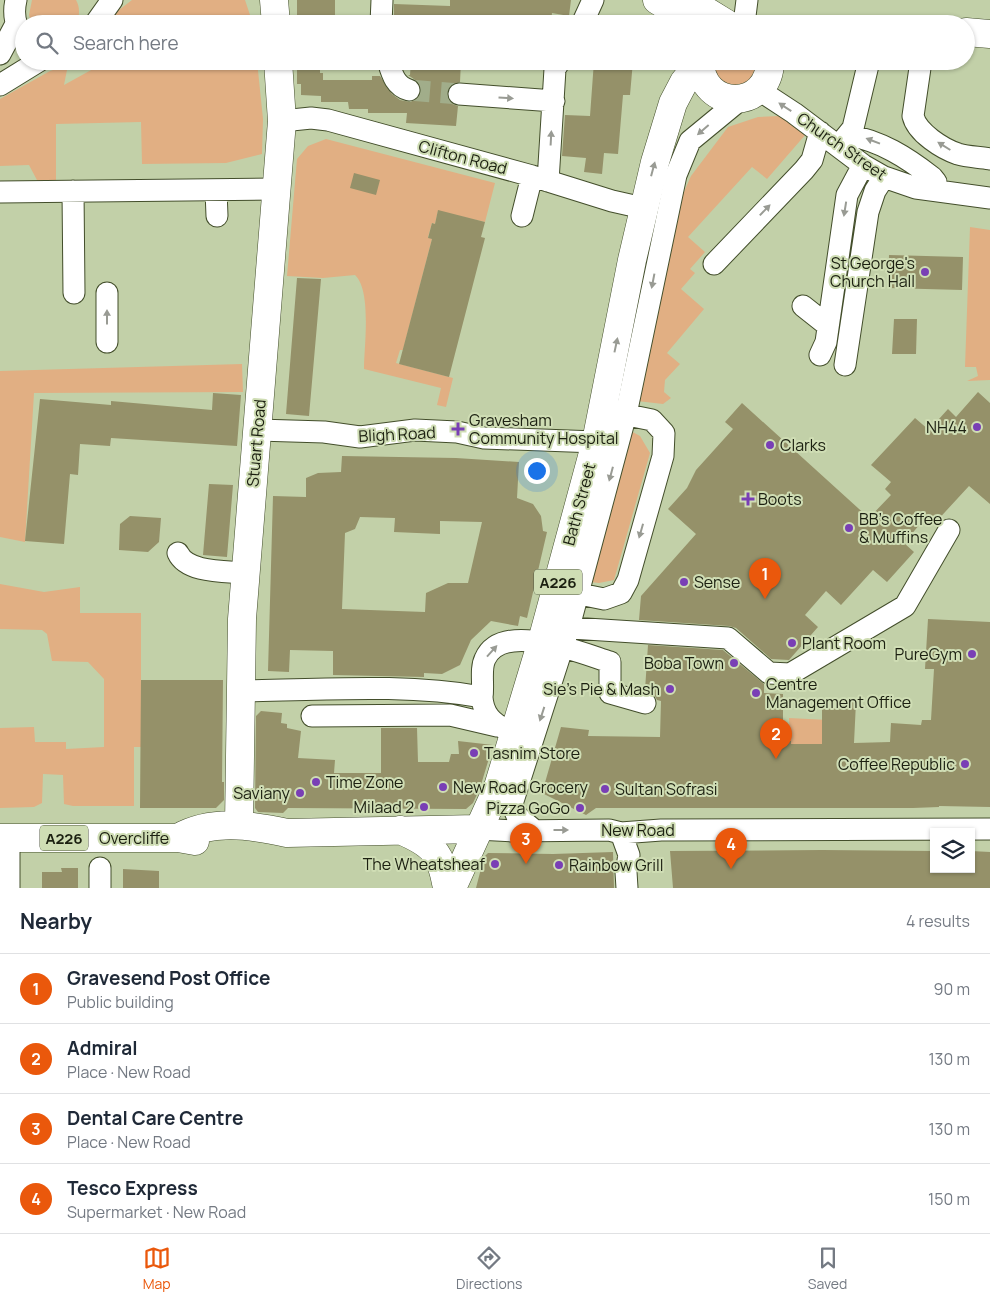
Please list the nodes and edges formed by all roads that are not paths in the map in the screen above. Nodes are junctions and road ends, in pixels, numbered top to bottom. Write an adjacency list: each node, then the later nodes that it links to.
1 (95, 0): 10 (street)
2 (112, 0): 11 (street)
3 (274, 0): 12 (main road)
4 (382, 0): 13 (street)
5 (592, 0): 14 (street)
6 (656, 0): 15 (main road)
7 (688, 0): 16 (main road)
8 (747, 0): 17 (street)
9 (15, 15): 20 (street)
10 (95, 15)
11 (101, 15)
12 (275, 15)
13 (381, 15)
14 (586, 15)
15 (676, 15)
16 (712, 15)
17 (745, 15)
18 (975, 33): 19 (main road)
19 (990, 34)
20 (0, 54)
21 (24, 70): 30 (street)
22 (279, 70): 35 (main road, Stuart Road)
23 (391, 70): 31 (street)
24 (555, 70): 34 (street)
25 (694, 70): 48 (main road, Bath Street / A226, one-way to 25)
26 (701, 70): 33 (main road)
27 (768, 70): 33 (main road)
28 (868, 70): 37 (street)
29 (921, 70): 38 (street, one-way to 29)
30 (0, 85)
31 (409, 90)
32 (459, 94): 34 (street, one-way to 34)
33 (750, 94): 36 (street, Church Street, one-way to 33); 59 (street, Bath Street, one-way to 59)
34 (553, 108): 40 (street, one-way to 34)
35 (282, 121): 40 (street, Clifton Road); 42 (main road, Stuart Road)
36 (820, 132): 37 (street, Church Street); 51 (street, one-way to 36)
37 (843, 140): 39 (street, Church Street); 44 (street, one-way to 37)
38 (990, 159)
39 (863, 165): 41 (street, Church Street); 55 (street, one-way to 55)
40 (543, 173): 48 (street, Clifton Road); 50 (street)
41 (884, 177): 44 (street, Church Street); 58 (street)
42 (276, 189): 43 (street); 60 (main road, Stuart Road)
43 (216, 190): 45 (street); 49 (street)
44 (936, 190): 47 (street, Church Street)
45 (73, 191): 46 (street); 52 (street)
46 (0, 192)
47 (990, 198)
48 (643, 208): 59 (main road, Bath Street / A226, one-way to 48)
49 (217, 216)
50 (522, 216)
51 (714, 264)
52 (74, 293)
53 (106, 293): 56 (street, one-way to 53)
54 (803, 306): 55 (street)
55 (827, 325): 57 (street)
56 (107, 342)
57 (820, 355)
58 (844, 365)
59 (615, 412): 61 (main road, Bath Street / A226); 65 (street, Bath Street, one-way to 65); 65 (street, one-way to 65)
60 (258, 430): 61 (street, Bligh Road); 64 (main road, Stuart Road)
61 (596, 442): 65 (main road, Bath Street / A226)
62 (949, 530): 66 (street)
63 (178, 553): 64 (street)
64 (245, 573): 67 (main road, Stuart Road)
65 (567, 591): 66 (main road, Bath Street / A226)
66 (555, 634): 68 (street, one-way to 66); 69 (street); 71 (main road, Bath Street / A226); 76 (street, Bath Street, one-way to 76)
67 (241, 691): 68 (street); 72 (main road, Stuart Road)
68 (482, 697): 71 (street)
69 (645, 703)
70 (312, 716): 71 (street)
71 (505, 729): 73 (main road, Bath Street / A226)
72 (239, 825): 77 (main road, New Road); 79 (main road)
73 (477, 828): 74 (main road, New Road); 76 (street, New Road); 84 (main road, A226)
74 (399, 829): 77 (main road, New Road); 83 (main road)
75 (990, 829): 78 (street, New Road)
76 (534, 830): 78 (street, New Road, one-way to 78)
77 (287, 833): 79 (main road, New Road)
78 (622, 833): 81 (street)
79 (194, 836): 80 (main road, Overcliffe / A226)
80 (4, 838): 82 (street)
81 (628, 862): 85 (street); 86 (street)
82 (8, 888)
83 (447, 888)
84 (452, 888)
85 (626, 888)
86 (635, 888)

